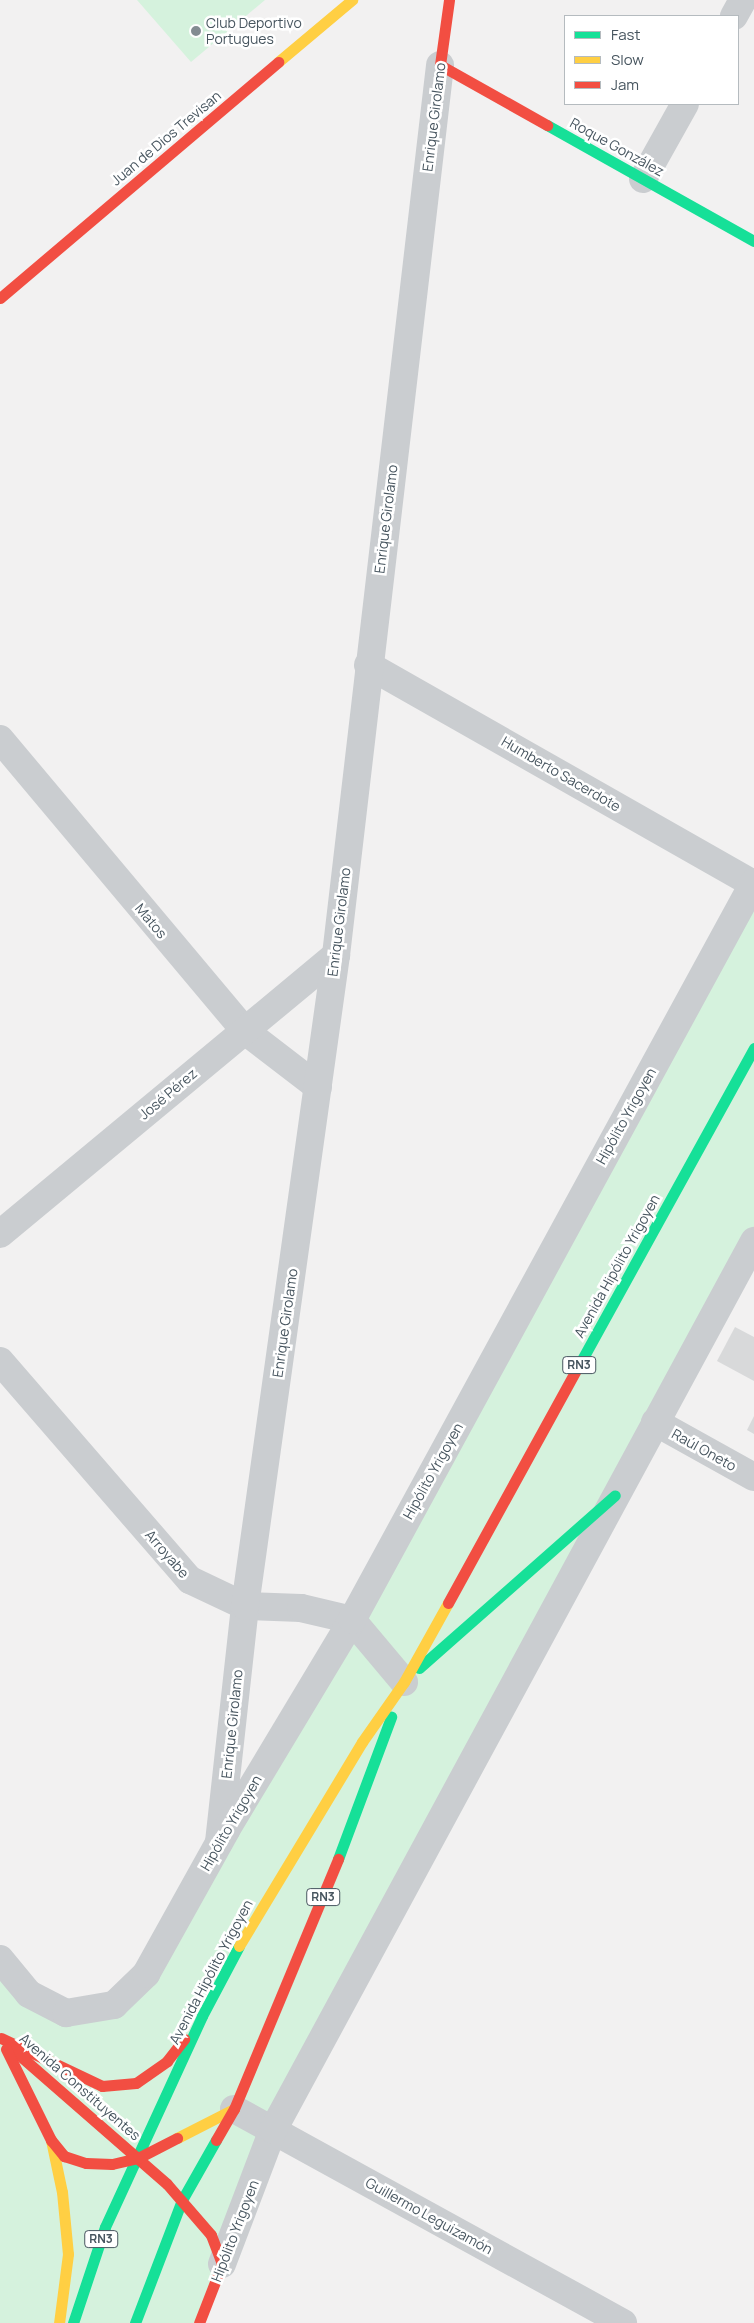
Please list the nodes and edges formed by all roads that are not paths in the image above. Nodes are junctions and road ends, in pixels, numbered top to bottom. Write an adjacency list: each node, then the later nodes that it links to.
1 (352, 0): 9 (main road, Juan de Dios Trevisan)
2 (449, 0): 5 (main road, Enrique Girolamo)
3 (743, 0): 4 (street)
4 (735, 15)
5 (440, 65): 7 (main road, Roque González); 10 (street, Enrique Girolamo)
6 (684, 105): 7 (street)
7 (643, 179): 8 (main road, Roque González)
8 (754, 241)
9 (0, 298)
10 (368, 665): 12 (street, Humberto Sacerdote); 13 (street, Enrique Girolamo)
11 (0, 738): 14 (street, Matos)
12 (753, 883): 24 (street, Hipólito Yrigoyen)
13 (336, 954): 14 (street, José Pérez); 16 (street, Enrique Girolamo)
14 (245, 1031): 16 (street, Matos); 17 (street, José Pérez)
15 (754, 1048): 25 (main road, Avenida Hipólito Yrigoyen / RN3)
16 (318, 1087): 23 (street, Enrique Girolamo)
17 (0, 1234)
18 (754, 1242): 20 (street, Hipólito Yrigoyen)
19 (0, 1361): 23 (street, Arroyabe)
20 (655, 1422): 21 (street, Raúl Oneto); 22 (street, Hipólito Yrigoyen)
21 (754, 1477)
22 (615, 1495): 25 (main road); 31 (street, Hipólito Yrigoyen)
23 (245, 1606): 24 (street, Arroyabe); 26 (street, Enrique Girolamo)
24 (352, 1620): 25 (street); 26 (street, Hipólito Yrigoyen)
25 (404, 1682): 28 (main road, Avenida Hipólito Yrigoyen / RN3); 30 (main road, Avenida Hipólito Yrigoyen / RN3)
26 (220, 1842): 27 (street, Hipólito Yrigoyen)
27 (0, 1959)
28 (202, 2016): 29 (main road); 33 (main road, Avenida Hipólito Yrigoyen / RN3)
29 (0, 2038): 32 (main road, Avenida Constituyentes); 33 (main road, Avenida Constituyentes)
30 (234, 2109): 31 (street, Guillermo Leguizamón); 33 (main road); 34 (main road, Avenida Hipólito Yrigoyen / RN3)
31 (273, 2130): 35 (street, Hipólito Yrigoyen); 40 (street, Guillermo Leguizamón)
32 (51, 2140): 33 (main road, Avenida Constituyentes); 36 (main road)
33 (138, 2158): 34 (main road); 37 (main road, Avenida Hipólito Yrigoyen / RN3)
34 (182, 2200): 35 (main road); 38 (main road, Avenida Hipólito Yrigoyen / RN3)
35 (222, 2264): 39 (main road, Hipólito Yrigoyen)
36 (59, 2323)
37 (73, 2323)
38 (135, 2323)
39 (199, 2323)
40 (623, 2323)

